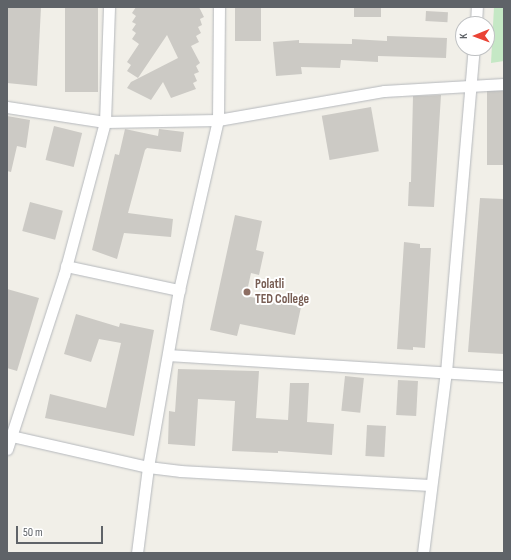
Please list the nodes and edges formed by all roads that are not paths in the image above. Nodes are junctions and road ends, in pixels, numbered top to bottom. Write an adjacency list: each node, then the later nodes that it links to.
1 (109, 7): 8 (street)
2 (219, 7): 7 (street)
3 (473, 56): 4 (street)
4 (471, 84): 5 (street); 7 (street); 12 (street)
5 (504, 84)
6 (7, 107): 8 (street)
7 (218, 120): 8 (street); 10 (street)
8 (105, 122): 9 (street)
9 (66, 266): 10 (street); 14 (street)
10 (180, 290): 11 (street)
11 (169, 355): 12 (street); 16 (street)
12 (446, 372): 13 (street); 17 (street)
13 (504, 376)
14 (10, 435): 15 (street); 16 (street)
15 (7, 449)
16 (148, 467): 17 (street); 18 (street)
17 (429, 485): 19 (street)
18 (137, 553)
19 (423, 553)

